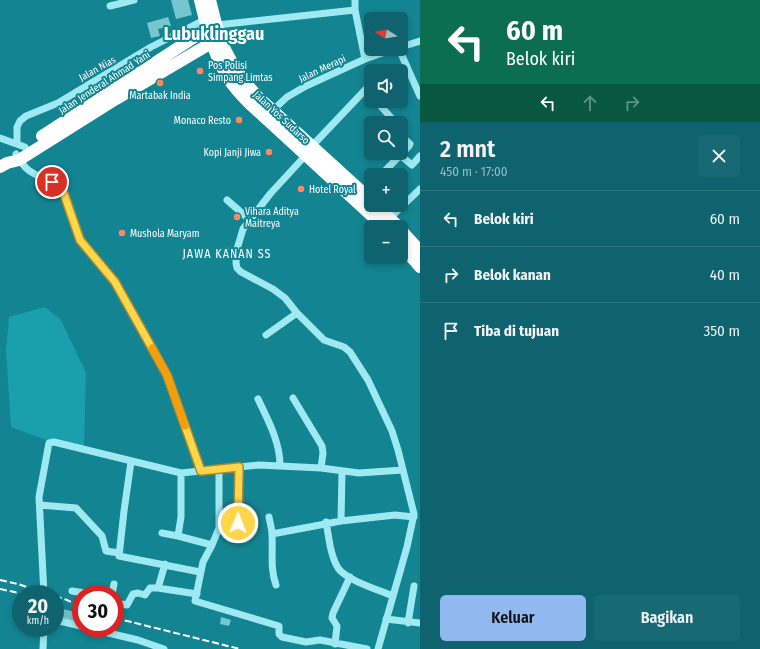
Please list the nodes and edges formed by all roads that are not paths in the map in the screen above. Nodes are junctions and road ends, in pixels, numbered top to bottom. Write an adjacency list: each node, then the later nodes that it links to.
1 (134, 0): 5 (street)
2 (200, 0): 7 (highway, Jalan Yos Sudarso)
3 (210, 0): 7 (highway, Jalan Yos Sudarso)
4 (355, 0): 6 (street)
5 (110, 6)
6 (355, 10): 7 (street); 13 (street)
7 (209, 25): 8 (highway, Jalan Yos Sudarso); 20 (highway, Jalan Jenderal Ahmad Yani); 20 (street, Jalan Nias)
8 (216, 40): 17 (highway, Jalan Yos Sudarso); 20 (highway, Jalan Jenderal Ahmad Yani)
9 (420, 41): 10 (street)
10 (408, 45)
11 (374, 56): 13 (street, Jalan Merapi)
12 (402, 56): 15 (street)
13 (365, 59): 17 (street, Jalan Merapi)
14 (364, 92): 21 (street)
15 (420, 96)
16 (382, 108): 18 (street)
17 (270, 115): 21 (highway, Jalan Yos Sudarso)
18 (390, 116)
19 (0, 138): 20 (street)
20 (19, 151): 25 (highway, Jalan Jenderal Ahmad Yani); 49 (street)
21 (309, 151): 28 (highway, Jalan Yos Sudarso); 31 (street); 32 (highway, Jalan Yos Sudarso)
22 (420, 156): 24 (street)
23 (395, 160): 26 (street)
24 (406, 160)
25 (4, 165)
26 (388, 168)
27 (420, 189): 34 (street)
28 (364, 190)
29 (227, 200): 31 (street)
30 (382, 212): 33 (highway)
31 (250, 220): 39 (street)
32 (387, 220)
33 (388, 220)
34 (394, 220)
35 (408, 238): 36 (highway)
36 (420, 251)
37 (408, 253): 38 (highway)
38 (420, 267)
39 (297, 313): 40 (street); 48 (street)
40 (266, 335)
41 (293, 398): 46 (street)
42 (258, 399): 44 (street)
43 (131, 462): 51 (street); 52 (street); 62 (street)
44 (280, 465): 45 (street); 46 (street)
45 (239, 467): 47 (street); 59 (street)
46 (321, 468): 50 (street)
47 (219, 470): 49 (street); 61 (street)
48 (403, 470): 50 (street); 54 (street)
49 (201, 471): 51 (street)
50 (342, 472): 55 (street)
51 (182, 473): 60 (street)
52 (40, 505): 62 (street); 66 (street)
53 (269, 517): 58 (street)
54 (414, 517): 55 (street); 71 (street)
55 (341, 521): 56 (street)
56 (326, 522): 58 (street); 65 (street)
57 (162, 533): 60 (street)
58 (272, 534): 67 (street)
59 (238, 535)
60 (178, 536): 61 (street)
61 (212, 545): 64 (street)
62 (119, 553): 63 (street)
63 (165, 564): 64 (street); 69 (street)
64 (200, 572): 70 (street)
65 (350, 577): 71 (street); 78 (street)
66 (44, 585)
67 (276, 585)
68 (414, 586): 74 (street)
69 (158, 588): 70 (street); 72 (street)
70 (197, 594): 78 (street)
71 (393, 596): 73 (street)
72 (124, 604)
73 (386, 619): 74 (street); 82 (street)
74 (408, 623): 75 (street)
75 (420, 624)
76 (44, 637): 79 (street)
77 (124, 637): 80 (street)
78 (335, 644): 81 (street)
79 (43, 649)
80 (164, 649)
81 (367, 649)
82 (378, 649)

